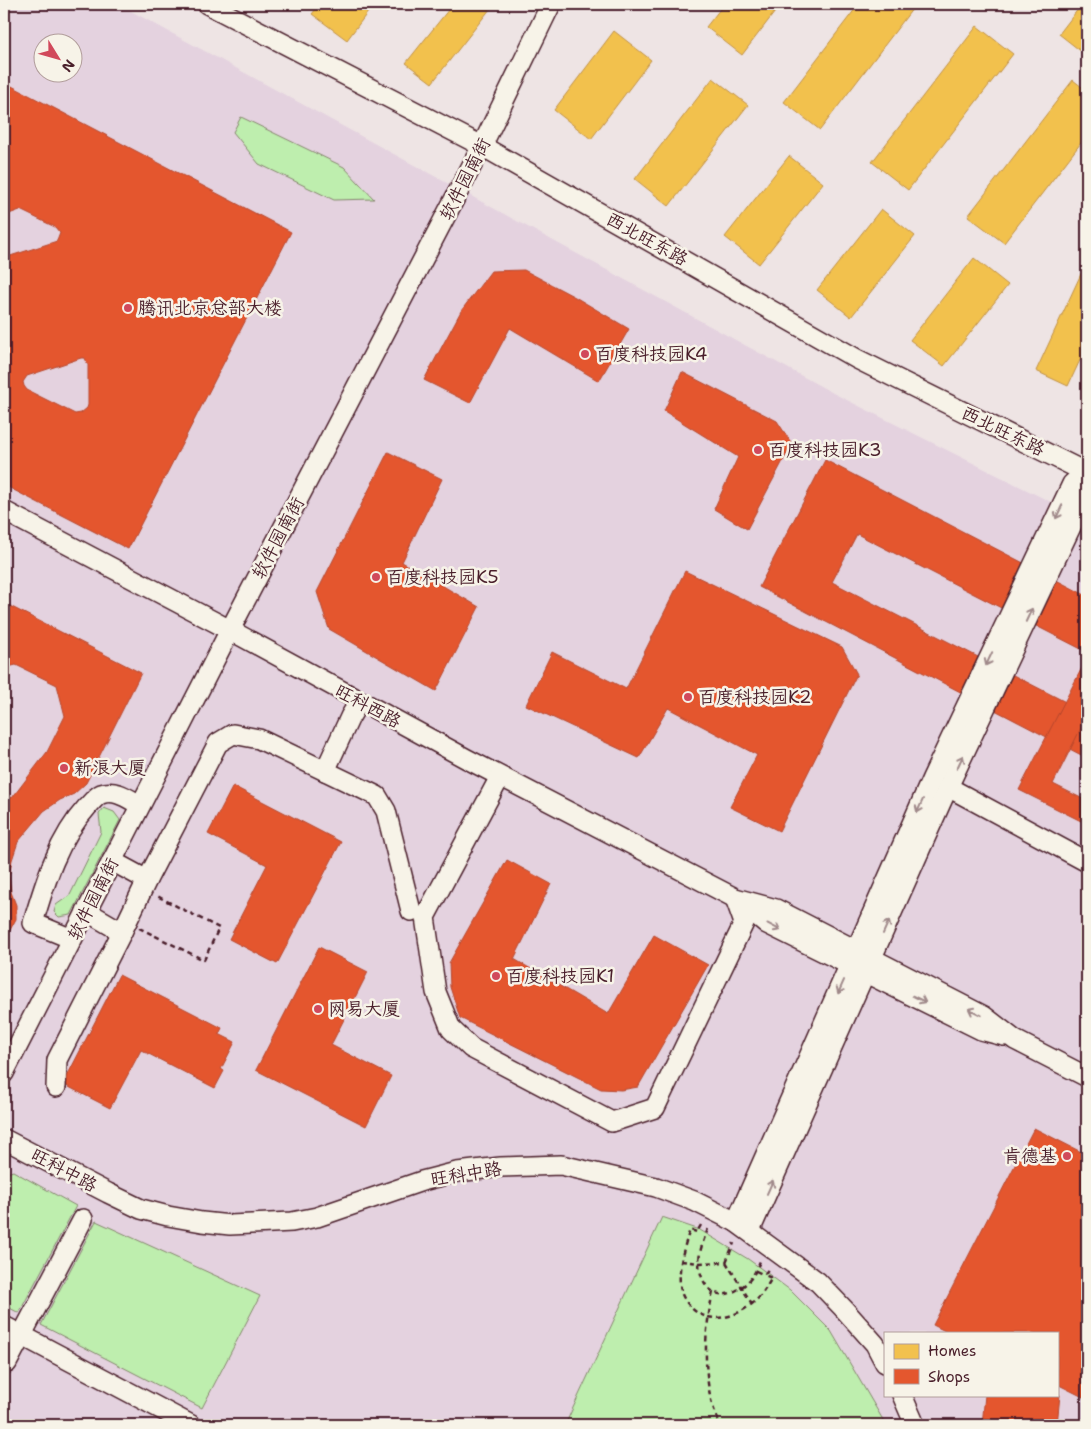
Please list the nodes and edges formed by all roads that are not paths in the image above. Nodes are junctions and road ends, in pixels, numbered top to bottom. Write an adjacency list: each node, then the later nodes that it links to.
1 (207, 4): 3 (street, 西北旺东路)
2 (552, 4): 3 (street, 软件园南街)
3 (482, 146): 4 (street, 西北旺东路); 6 (street, 软件园南街)
4 (1087, 482): 10 (street, one-way to 4); 20 (street, one-way to 20)
5 (4, 511): 6 (street, 旺科西路)
6 (230, 630): 7 (street, 旺科西路); 11 (street, 软件园南街)
7 (359, 702): 8 (street); 9 (street, 旺科西路)
8 (325, 771): 14 (street); 17 (street)
9 (500, 776): 15 (street, 旺科西路); 15 (street)
10 (948, 787): 13 (street); 20 (street, one-way to 10)
11 (140, 805): 12 (street, 软件园南街); 19 (street)
12 (112, 861): 14 (street); 16 (street, 软件园南街)
13 (1087, 862)
14 (145, 884): 18 (street)
15 (735, 898): 20 (street, 旺科西路)
16 (86, 911): 18 (street); 19 (street, 软件园南街)
17 (411, 911)
18 (125, 927): 23 (street)
19 (72, 939): 21 (street, 软件园南街)
20 (861, 962): 22 (street, 旺科西路); 26 (street)
21 (4, 1073)
22 (1087, 1077)
23 (56, 1086)
24 (4, 1139): 26 (street, 旺科中路)
25 (83, 1219): 28 (street)
26 (743, 1227): 29 (street, 旺科中路)
27 (4, 1326): 28 (street)
28 (22, 1335): 30 (street); 32 (street)
29 (884, 1361)
30 (7, 1363)
31 (902, 1396): 33 (street)
32 (191, 1425)
33 (915, 1425)

